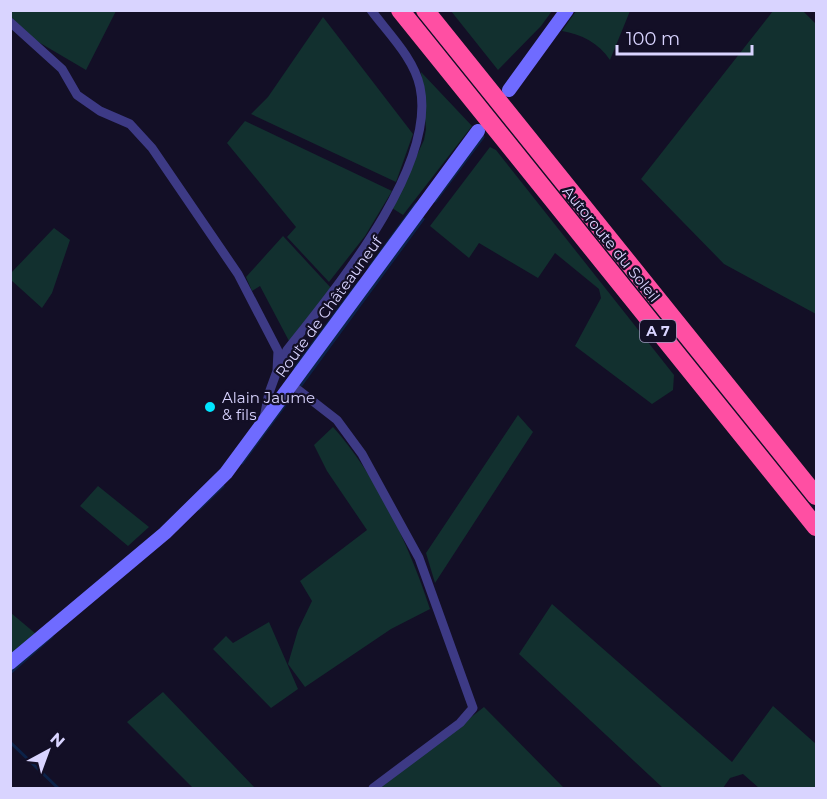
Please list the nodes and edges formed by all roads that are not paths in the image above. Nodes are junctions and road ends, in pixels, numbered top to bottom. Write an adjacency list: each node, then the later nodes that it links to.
1 (371, 10): 8 (street)
2 (400, 10): 12 (highway, Autoroute du Soleil / A 7)
3 (425, 10): 11 (highway, Autoroute du Soleil / A 7)
4 (567, 10): 6 (main road)
5 (10, 22): 8 (street)
6 (509, 90)
7 (478, 131): 9 (main road, Route de Châteauneuf)
8 (277, 371): 10 (street)
9 (292, 385): 10 (main road, Route de Châteauneuf); 14 (street)
10 (263, 423): 13 (main road, Route de Châteauneuf)
11 (815, 493)
12 (816, 527)
13 (10, 663)
14 (373, 789)

